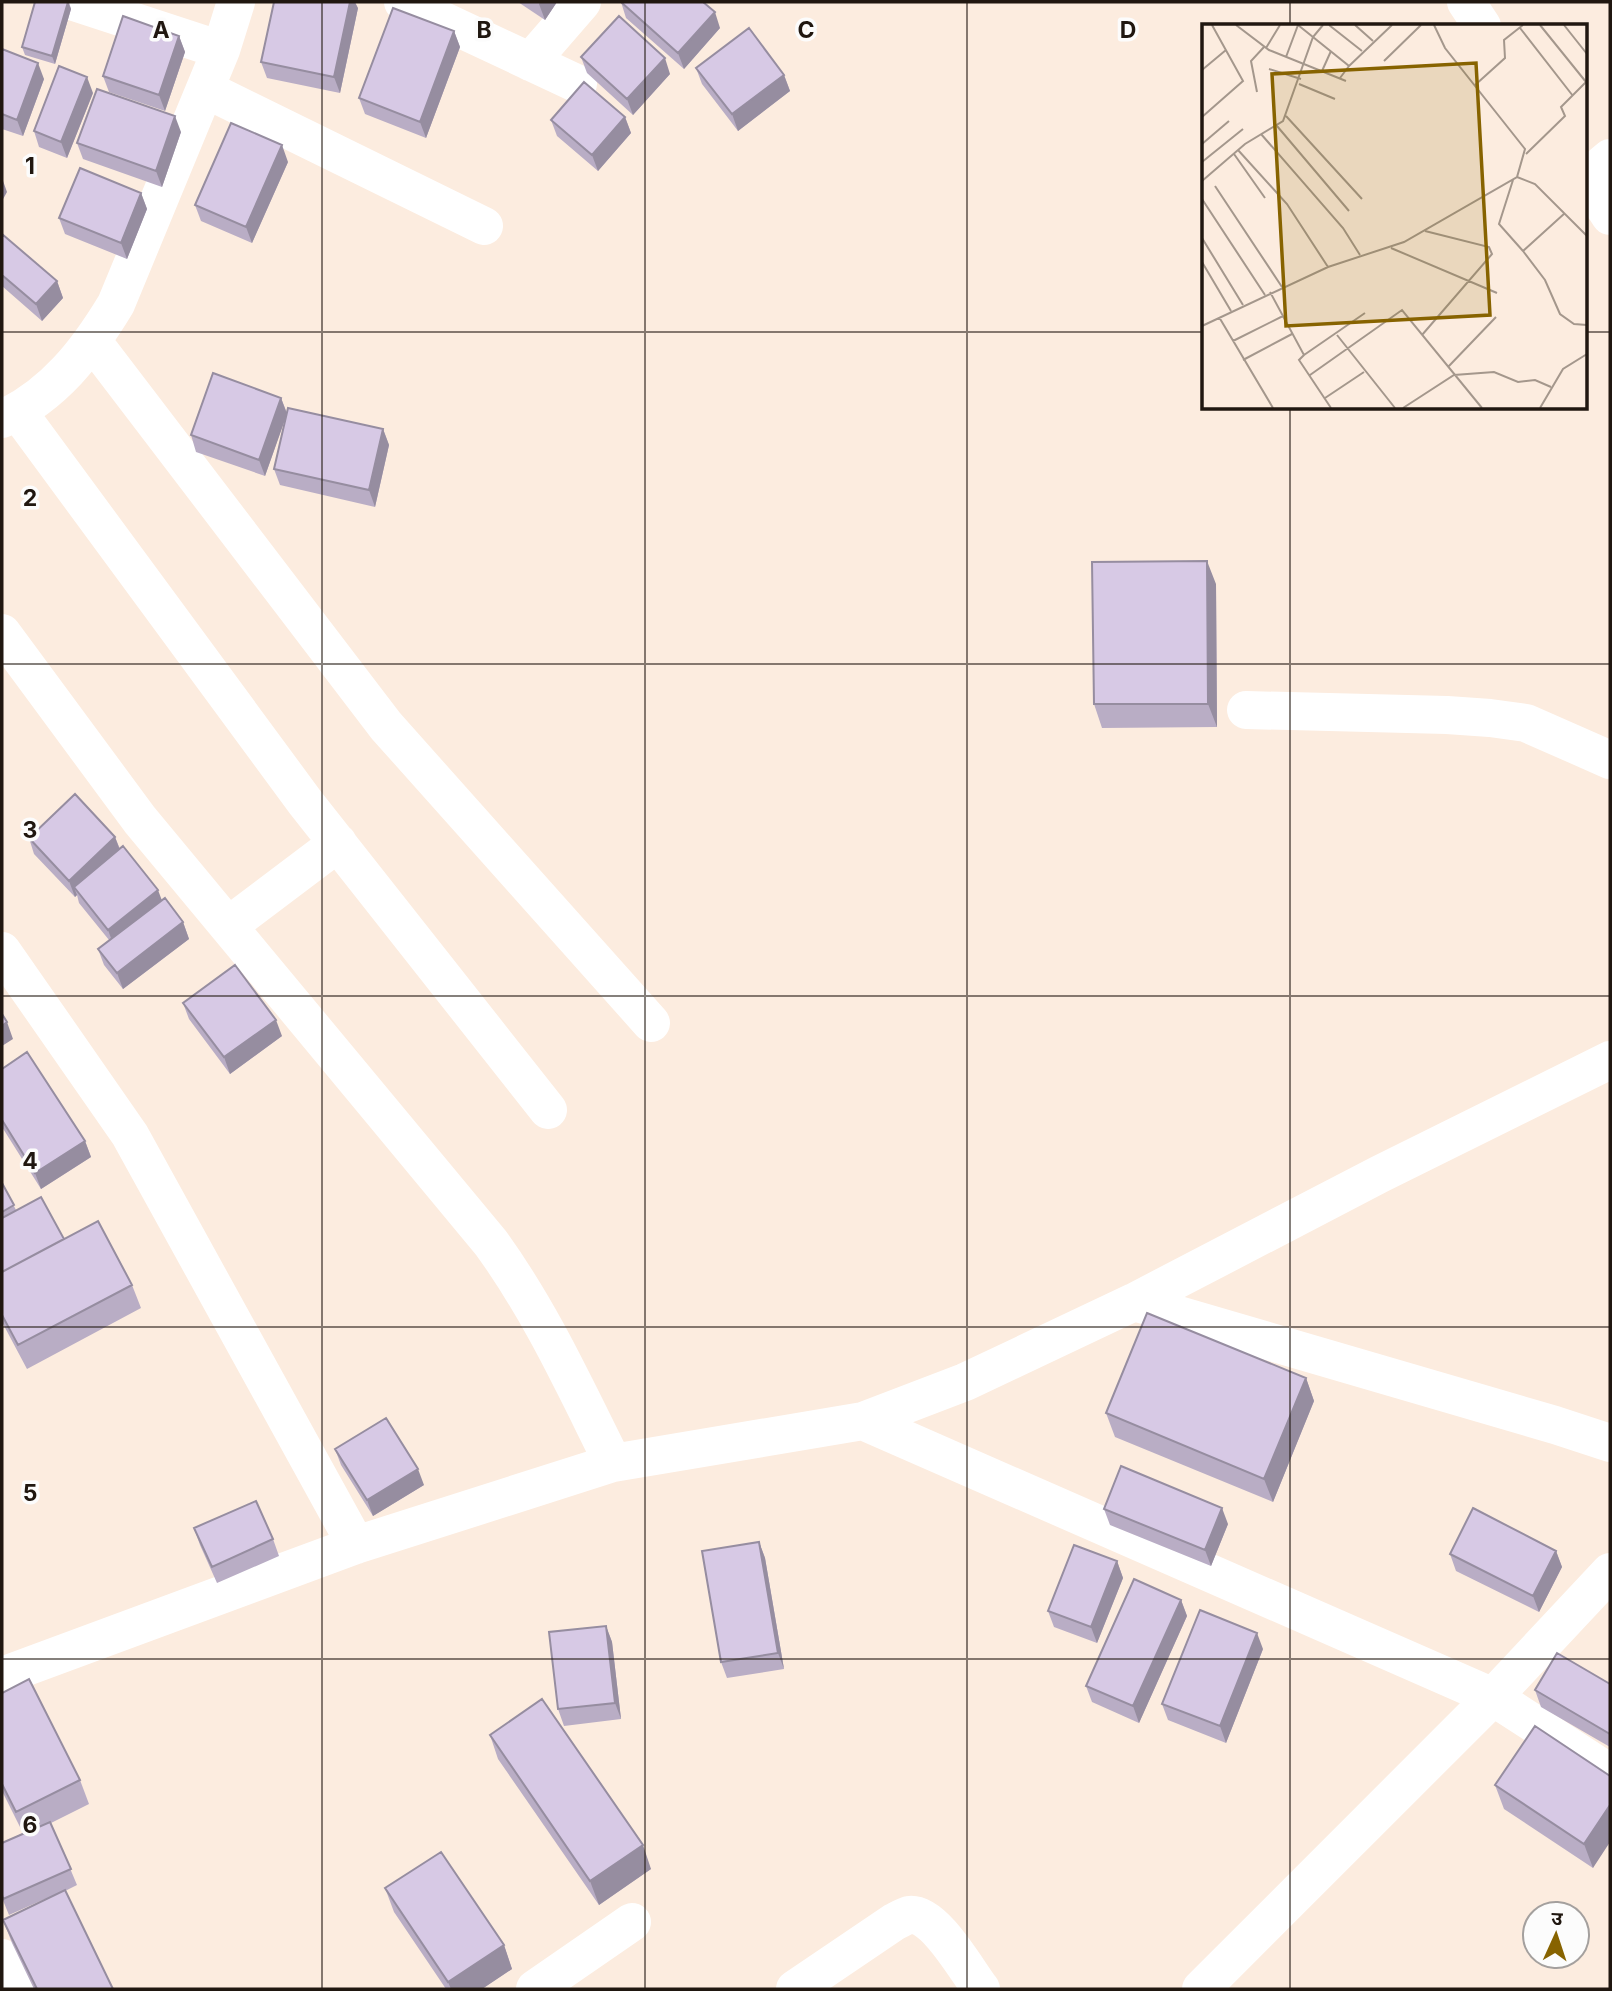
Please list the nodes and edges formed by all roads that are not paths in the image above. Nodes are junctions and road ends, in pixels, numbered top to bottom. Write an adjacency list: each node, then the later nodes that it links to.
1 (74, 2): 7 (street)
2 (236, 2): 7 (street)
3 (403, 2): 8 (street)
4 (582, 2): 8 (street)
5 (1465, 2): 6 (street)
6 (1481, 24)
7 (221, 50): 10 (street)
8 (530, 62): 9 (street)
9 (578, 84)
10 (205, 89): 15 (street); 16 (street)
11 (1610, 158): 12 (street)
12 (1588, 176)
13 (1588, 181): 14 (street)
14 (1610, 216)
15 (484, 226)
16 (93, 342): 17 (street); 24 (street)
17 (10, 416): 21 (street)
18 (2, 633): 22 (street)
19 (1246, 710): 20 (street)
20 (1610, 760)
21 (338, 843): 22 (street); 26 (street)
22 (228, 926): 30 (street)
23 (2, 951): 31 (street)
24 (651, 1024)
25 (1610, 1060): 27 (street)
26 (548, 1110)
27 (1134, 1302): 28 (street); 29 (street)
28 (863, 1421): 30 (street); 34 (street)
29 (1610, 1443)
30 (612, 1463): 31 (street)
31 (356, 1545): 33 (street)
32 (1610, 1572): 34 (street)
33 (2, 1676)
34 (1493, 1697): 35 (street); 42 (street)
35 (1610, 1773)
36 (632, 1922): 39 (street)
37 (2, 1958): 38 (street)
38 (16, 1989)
39 (535, 1989)
40 (794, 1989): 41 (street)
41 (981, 1989)
42 (1201, 1989)

